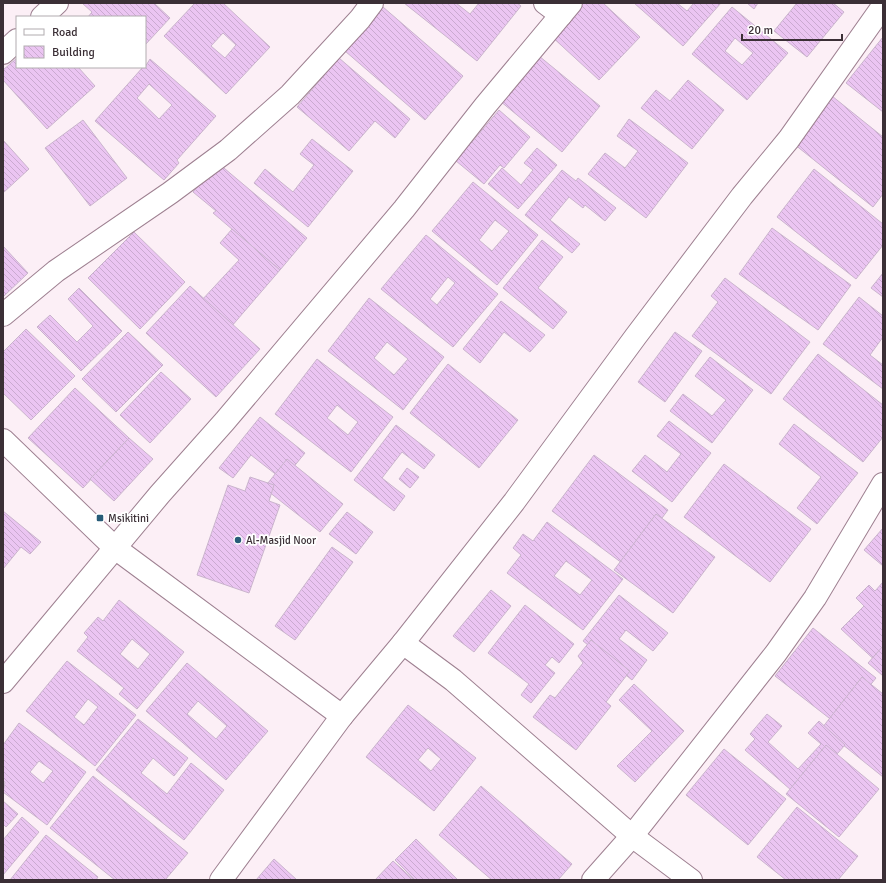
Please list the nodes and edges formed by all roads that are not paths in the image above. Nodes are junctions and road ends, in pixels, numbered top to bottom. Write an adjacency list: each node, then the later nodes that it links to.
1 (57, 3): 5 (street)
2 (372, 3): 8 (street)
3 (883, 6): 12 (street)
4 (559, 7): 11 (street)
5 (43, 16)
6 (16, 41): 7 (street)
7 (3, 53)
8 (3, 315)
9 (3, 440): 11 (street)
10 (883, 484): 15 (street)
11 (115, 548): 13 (street); 14 (street)
12 (403, 643): 14 (street); 15 (street)
13 (3, 682)
14 (342, 716): 16 (street)
15 (632, 836): 17 (street); 18 (street)
16 (221, 880)
17 (593, 880)
18 (691, 880)

